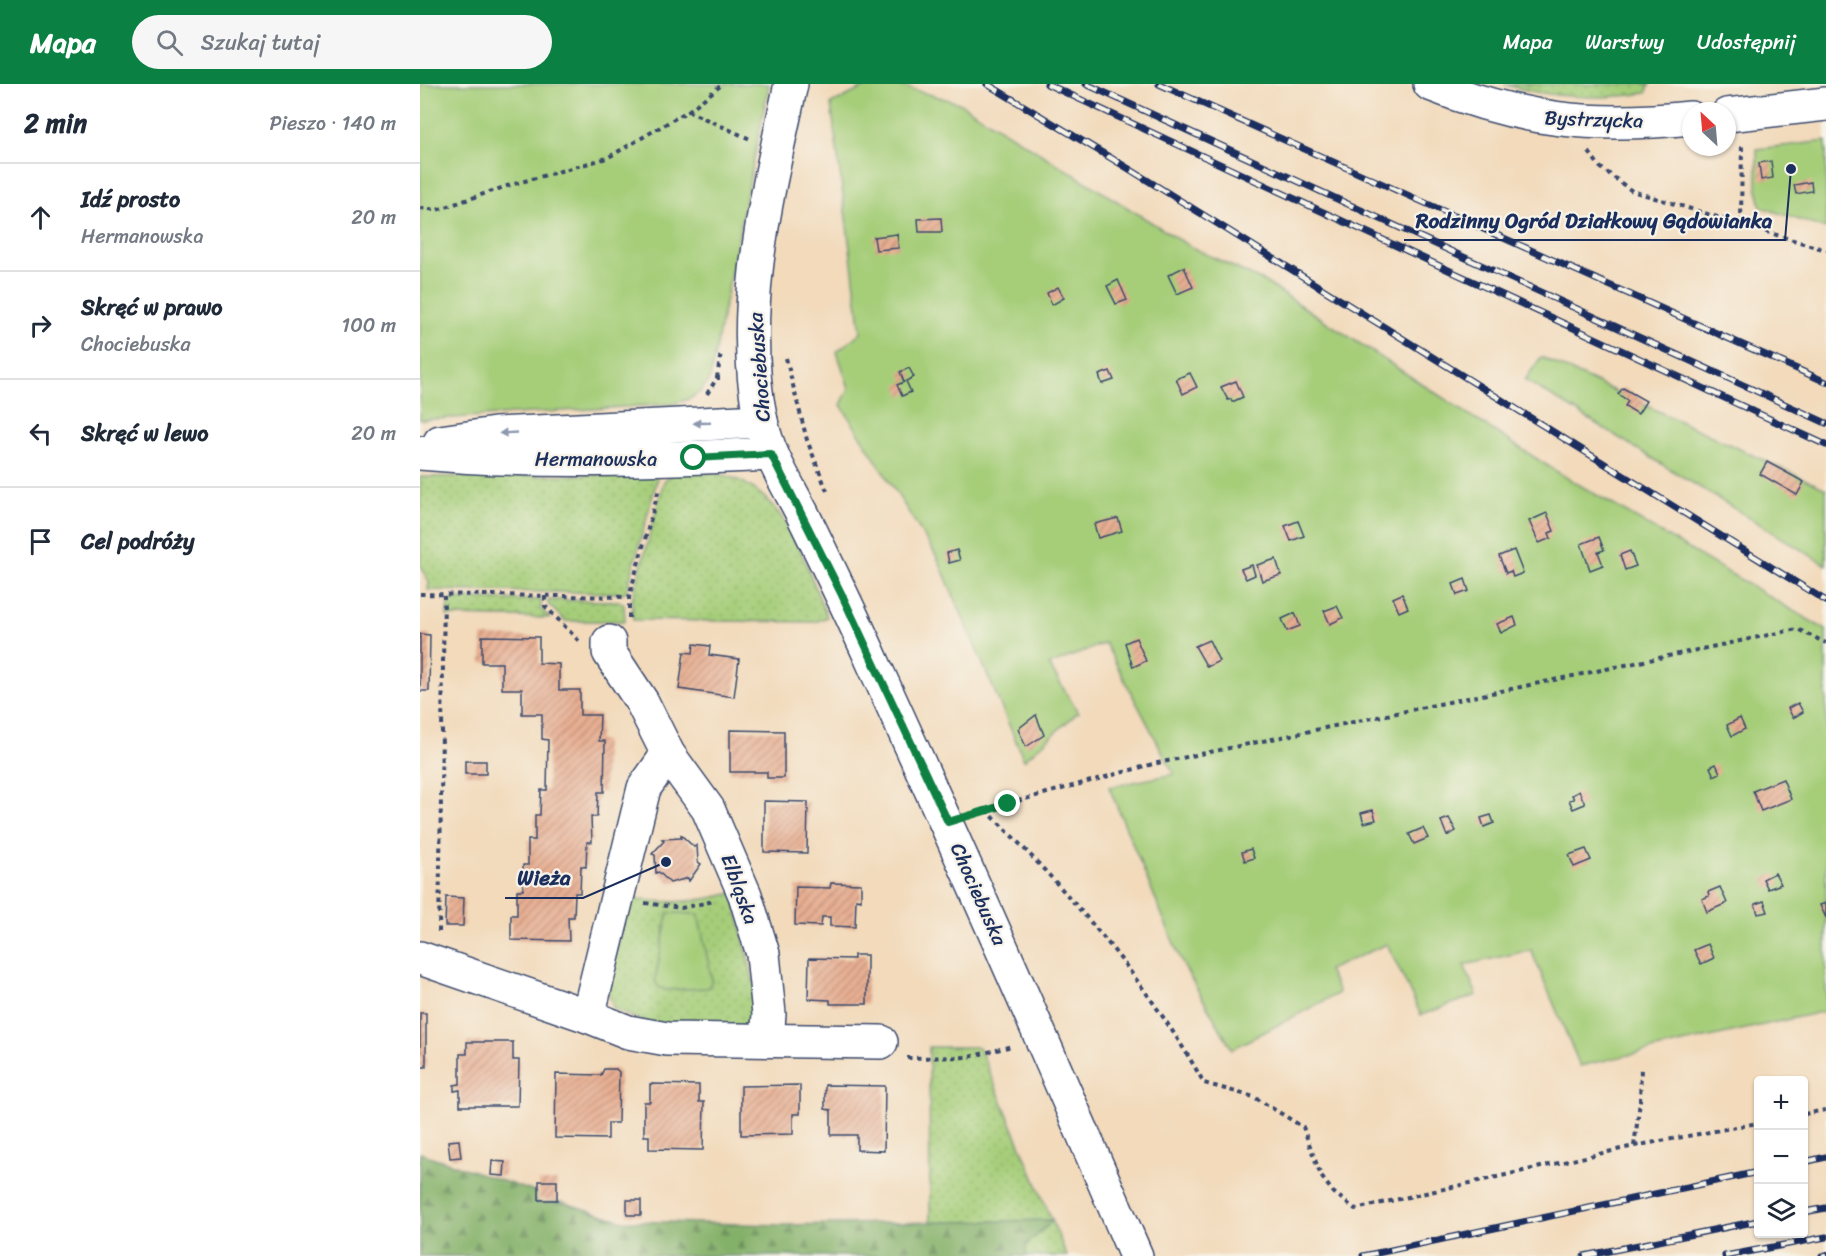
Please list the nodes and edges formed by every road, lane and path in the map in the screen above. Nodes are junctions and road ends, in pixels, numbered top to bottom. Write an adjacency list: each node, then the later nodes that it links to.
1 (723, 84): 5 (path)
2 (791, 84): 14 (street, Chociebuska)
3 (1430, 84): 8 (street, Bystrzycka)
4 (1826, 104): 6 (street)
5 (688, 111): 9 (path); 11 (path)
6 (1736, 114)
7 (1682, 118): 8 (street, Bystrzycka)
8 (1583, 122): 12 (path)
9 (761, 144)
10 (1736, 145): 12 (path)
11 (420, 208)
12 (1741, 223): 13 (path)
13 (1826, 250)
14 (761, 422): 15 (street, Hermanowska, one-way to 15); 17 (street, Chociebuska)
15 (420, 444)
16 (420, 453): 17 (street, Hermanowska)
17 (771, 454): 26 (street, Chociebuska)
18 (660, 485): 21 (path)
19 (420, 594): 20 (path)
20 (444, 596): 21 (path); 29 (path)
21 (545, 596): 22 (path)
22 (609, 642): 24 (street, Elbląska)
23 (1826, 643): 25 (path)
24 (668, 754): 27 (street, Elbląska); 28 (street)
25 (986, 810): 26 (path); 38 (path)
26 (948, 822): 39 (street, Chociebuska)
27 (745, 895): 28 (path); 31 (street, Elbląska)
28 (617, 900): 30 (street)
29 (426, 960): 30 (street)
30 (588, 1016): 31 (street)
31 (767, 1040): 32 (street)
32 (881, 1042): 33 (path)
33 (1012, 1046)
34 (1641, 1066): 38 (path)
35 (1826, 1110): 36 (path)
36 (1808, 1113)
37 (1754, 1124): 38 (path)
38 (1634, 1146)
39 (1136, 1256)

